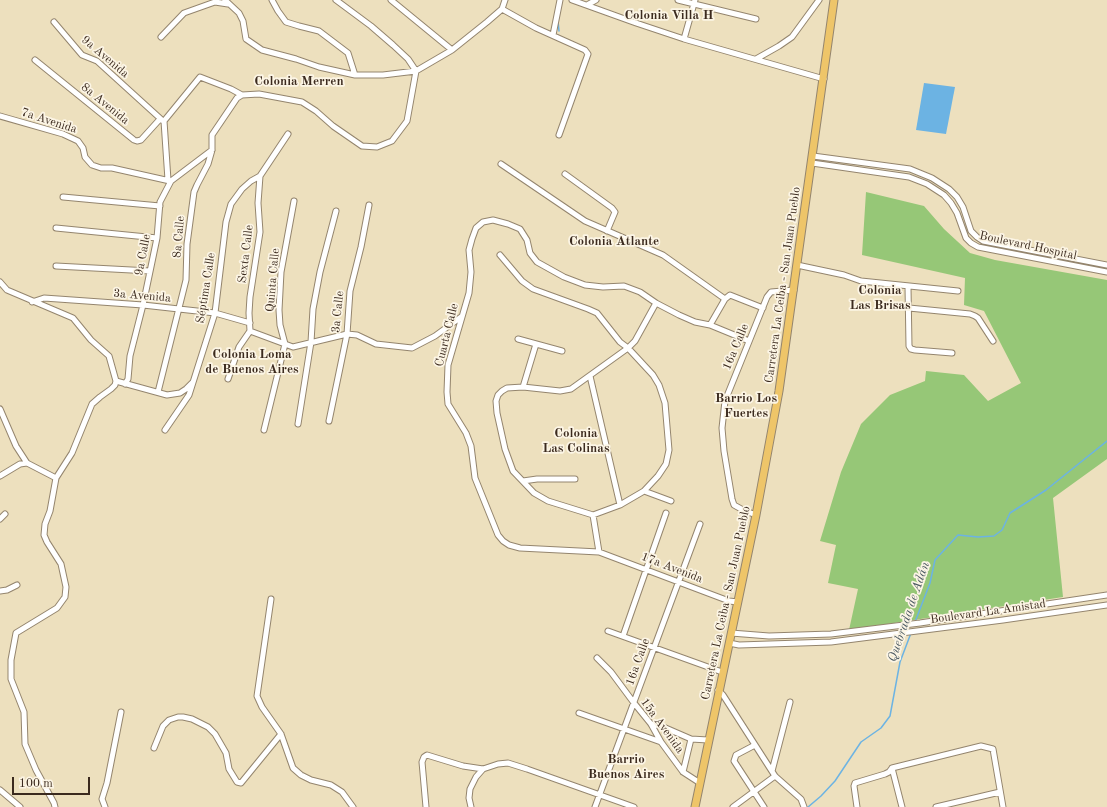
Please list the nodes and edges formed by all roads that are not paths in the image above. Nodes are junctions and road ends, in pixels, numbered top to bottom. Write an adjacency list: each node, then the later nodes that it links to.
1 (272, 0): 24 (street)
2 (336, 0): 23 (street)
3 (391, 0): 20 (street)
4 (505, 0): 14 (street)
5 (560, 0): 17 (street)
6 (572, 0): 13 (street)
7 (596, 0): 13 (street)
8 (678, 0): 12 (street)
9 (819, 0): 21 (street)
10 (834, 0): 25 (main road, Carretera La Ceiba - San Juan Pueblo)
11 (226, 2): 18 (street); 24 (street)
12 (695, 2): 15 (street); 19 (street)
13 (587, 6): 19 (street)
14 (502, 9): 17 (street); 20 (street)
15 (756, 19)
16 (54, 22): 28 (street, 9a Avenida)
17 (553, 35): 30 (street)
18 (161, 37)
19 (684, 39): 21 (street)
20 (452, 50): 23 (street)
21 (756, 59): 25 (street)
22 (35, 60): 28 (street, 8a Avenida)
23 (416, 70): 24 (street); 26 (street)
24 (355, 75)
25 (824, 78): 32 (main road, Carretera La Ceiba - San Juan Pueblo)
26 (242, 95): 28 (street, 8a Avenida); 31 (street, 8a Calle)
27 (0, 116): 36 (street, 7a Avenida)
28 (162, 120): 36 (street)
29 (288, 134): 35 (street, Sexta Calle)
30 (559, 135)
31 (212, 150): 36 (street, 9a Calle); 61 (street, 8a Calle)
32 (812, 159): 46 (main road, Carretera La Ceiba - San Juan Pueblo); 47 (street, Boulevard Hospital); 50 (street, Boulevard Hospital)
33 (501, 164): 43 (street)
34 (565, 174): 43 (street)
35 (260, 176): 62 (street, Séptima Calle); 64 (street, Sexta Calle)
36 (170, 180): 40 (street, 9a Calle)
37 (63, 197): 40 (street)
38 (294, 201): 72 (street, Quinta Calle)
39 (369, 205): 67 (street, 3a Calle)
40 (160, 206): 44 (street, 9a Calle)
41 (336, 211): 71 (street)
42 (56, 228): 44 (street)
43 (607, 231): 55 (street)
44 (157, 238): 49 (street, 9a Calle)
45 (500, 255): 74 (street)
46 (797, 265): 52 (street); 53 (main road, Carretera La Ceiba - San Juan Pueblo)
47 (1107, 265)
48 (56, 266): 49 (street)
49 (150, 271): 58 (street, 9a Calle)
50 (1107, 272)
51 (0, 282): 56 (street)
52 (908, 287): 54 (street); 60 (street)
53 (794, 290): 59 (street, 16a Calle); 99 (main road, Carretera La Ceiba - San Juan Pueblo)
54 (958, 291)
55 (725, 299): 59 (street); 65 (street)
56 (32, 302): 58 (street, 3a Avenida); 79 (street)
57 (656, 303): 63 (street, Cuarta Calle); 65 (street); 74 (street)
58 (143, 305): 61 (street, 3a Avenida); 81 (street, 9a Calle)
59 (763, 308): 69 (street, 16a Calle)
60 (909, 308): 70 (street); 76 (street)
61 (179, 309): 62 (street, 3a Avenida); 83 (street, 8a Calle)
62 (215, 313): 64 (street, 3a Avenida); 80 (street, Séptima Calle)
63 (461, 317): 67 (street); 103 (street, Cuarta Calle)
64 (250, 323): 66 (street, Sexta Calle)
65 (710, 326): 69 (street)
66 (250, 330): 72 (street); 78 (street)
67 (347, 334): 71 (street); 85 (street, 3a Calle)
68 (518, 338): 73 (street)
69 (748, 341): 99 (street, 16a Calle)
70 (993, 341)
71 (311, 342): 72 (street); 86 (street)
72 (285, 344): 88 (street, Quinta Calle)
73 (536, 344): 75 (street); 82 (street)
74 (628, 348): 77 (street); 94 (street)
75 (562, 351)
76 (952, 353)
77 (590, 376): 82 (street); 96 (street)
78 (228, 379)
79 (116, 381): 81 (street); 91 (street)
80 (194, 381): 83 (street); 87 (street, Séptima Calle)
81 (125, 384): 83 (street)
82 (522, 387): 93 (street)
83 (158, 392)
84 (0, 409): 89 (street)
85 (329, 421)
86 (298, 424)
87 (165, 430)
88 (264, 430)
89 (26, 463): 90 (street); 91 (street)
90 (0, 476)
91 (56, 478): 144 (street)
92 (575, 479): 93 (street)
93 (523, 481): 100 (street)
94 (644, 491): 95 (street); 96 (street)
95 (671, 501)
96 (620, 505): 100 (street)
97 (666, 513): 105 (street)
98 (5, 514): 101 (street)
99 (756, 514): 111 (main road, Carretera La Ceiba - San Juan Pueblo)
100 (593, 515): 104 (street)
101 (0, 519)
102 (700, 524): 106 (street, 16a Calle)
103 (503, 541): 104 (street, 17a Avenida)
104 (599, 552): 105 (street, 17a Avenida)
105 (646, 569): 106 (street, 17a Avenida); 115 (street)
106 (679, 582): 111 (street, 17a Avenida); 117 (street, 16a Calle)
107 (17, 585): 108 (street)
108 (0, 591)
109 (1107, 596): 114 (street, Boulevard La Amistad)
110 (271, 599): 127 (street)
111 (738, 602): 114 (main road, Carretera La Ceiba - San Juan Pueblo)
112 (1107, 605): 116 (street, Boulevard La Amistad)
113 (608, 631): 115 (street)
114 (731, 633): 116 (main road, Carretera La Ceiba - San Juan Pueblo)
115 (623, 636): 117 (street)
116 (729, 643): 119 (main road, Carretera La Ceiba - San Juan Pueblo)
117 (654, 648): 119 (street); 122 (street, 16a Calle)
118 (597, 658): 122 (street, 15a Avenida)
119 (722, 672): 120 (main road, Carretera La Ceiba - San Juan Pueblo)
120 (718, 690): 129 (main road, Carretera La Ceiba - San Juan Pueblo); 131 (street)
121 (790, 702): 136 (street)
122 (634, 703): 125 (street, 15a Avenida); 126 (street, 16a Calle)
123 (121, 712): 145 (street)
124 (579, 713): 126 (street)
125 (651, 724): 128 (street); 130 (street, 15a Avenida)
126 (624, 729): 130 (street); 141 (street, 16a Calle)
127 (281, 734): 132 (street); 146 (street)
128 (692, 739): 129 (street); 135 (street)
129 (708, 740): 137 (main road, Carretera La Ceiba - San Juan Pueblo)
130 (661, 742): 135 (street, 15a Avenida)
131 (755, 745): 136 (street); 139 (street)
132 (154, 748)
133 (892, 768): 140 (street); 154 (street); 155 (street)
134 (483, 769): 141 (street); 147 (street); 148 (street)
135 (683, 772): 137 (street, 15a Avenida)
136 (774, 774): 139 (street); 142 (street)
137 (700, 783): 151 (main road, Carretera La Ceiba - San Juan Pueblo)
138 (0, 790): 143 (street)
139 (754, 792): 152 (street); 153 (street)
140 (1000, 792): 156 (street); 157 (street)
141 (600, 794): 149 (street, 16a Calle); 150 (street)
142 (804, 806)
143 (20, 807)
144 (54, 807)
145 (105, 807)
146 (353, 807)
147 (426, 807)
148 (470, 807)
149 (595, 807)
150 (634, 807)
151 (694, 807)
152 (733, 807)
153 (764, 807)
154 (857, 807)
155 (902, 807)
156 (936, 807)
157 (1003, 807)

